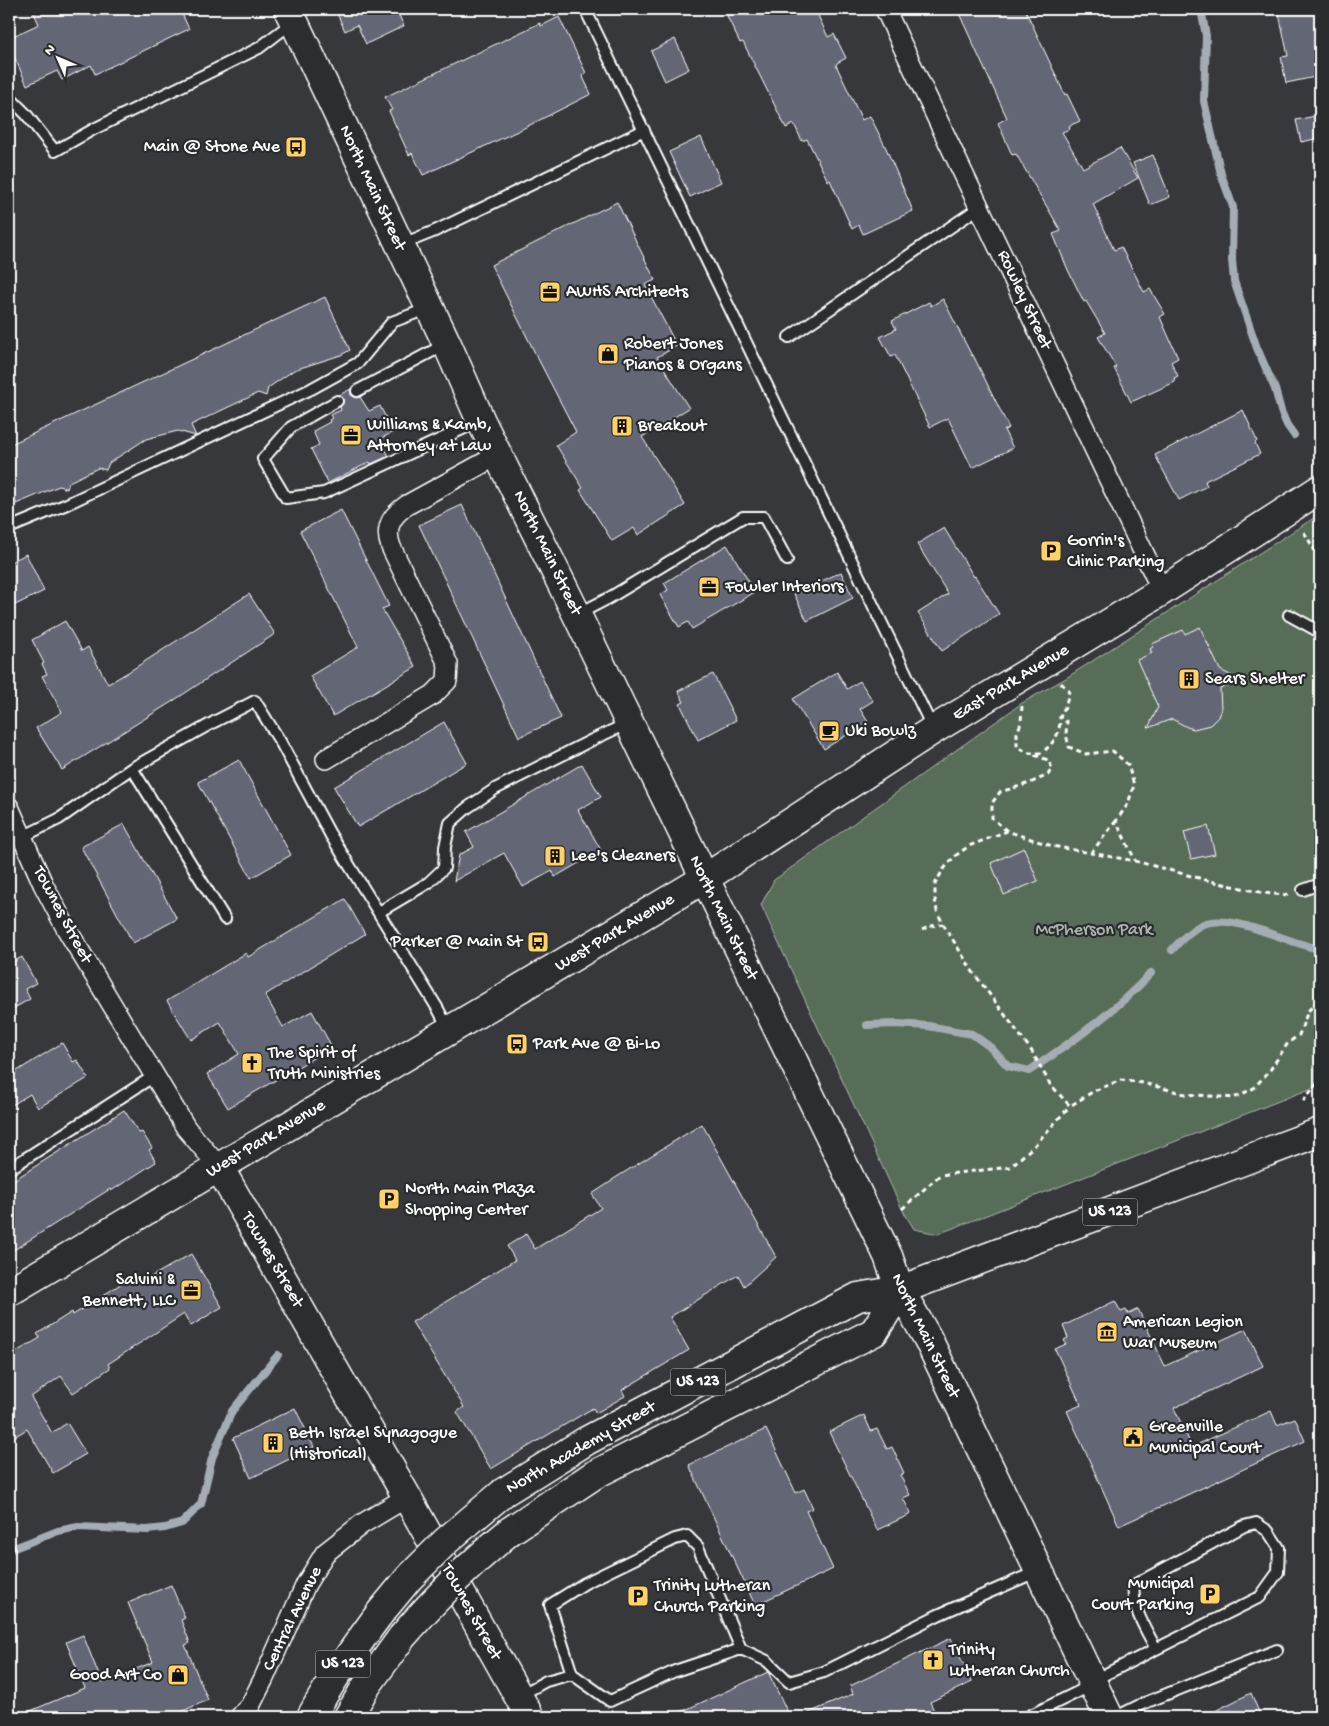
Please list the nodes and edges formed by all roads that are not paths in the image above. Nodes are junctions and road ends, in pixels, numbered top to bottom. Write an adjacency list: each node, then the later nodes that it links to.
1 (585, 9): 5 (lane)
2 (885, 9): 6 (street, Rowley Street)
3 (291, 15): 4 (lane); 7 (main road, North Main Street)
4 (9, 97)
5 (644, 130): 7 (lane); 23 (lane)
6 (980, 207): 9 (lane); 18 (street, Rowley Street)
7 (399, 245): 8 (main road, North Main Street)
8 (430, 308): 10 (main road, North Main Street); 16 (lane)
9 (789, 337)
10 (447, 344): 11 (lane); 13 (main road, North Main Street)
11 (357, 391)
12 (337, 401): 13 (lane)
13 (481, 420): 14 (main road, North Main Street)
14 (498, 455): 19 (main road, North Main Street); 24 (street)
15 (1320, 489): 18 (main road, East Park Avenue)
16 (9, 528)
17 (787, 560): 19 (lane)
18 (1162, 591): 23 (main road, East Park Avenue)
19 (577, 615): 22 (main road, North Main Street)
20 (1289, 615): 21 (lane)
21 (1320, 632)
22 (629, 723): 28 (main road, North Main Street); 31 (lane)
23 (933, 730): 28 (main road, East Park Avenue)
24 (326, 759)
25 (132, 768): 27 (lane); 31 (lane); 32 (lane)
26 (9, 807): 27 (street, Townes Street)
27 (22, 837): 34 (street, Townes Street)
28 (704, 880): 33 (main road, West Park Avenue); 38 (main road, North Main Street)
29 (1320, 884): 30 (lane)
30 (1303, 890)
31 (378, 912): 33 (lane)
32 (224, 919)
33 (450, 1031): 36 (main road, West Park Avenue)
34 (154, 1076): 36 (street, Townes Street); 37 (lane)
35 (1320, 1132): 38 (main road, North Academy Street / US 123)
36 (219, 1167): 39 (main road, West Park Avenue); 40 (main road, Townes Street)
37 (9, 1169)
38 (900, 1290): 41 (main road, North Main Street); 49 (main road, North Academy Street / US 123, bridge); 50 (main road, North Academy Street / US 123, bridge)
39 (9, 1292)
40 (407, 1497): 47 (main road, Townes Street); 48 (street, Central Avenue)
41 (1039, 1571): 42 (lane); 46 (main road, North Main Street)
42 (742, 1649): 45 (lane); 45 (lane)
43 (1156, 1649): 43 (lane); 46 (lane)
44 (1277, 1650): 53 (lane)
45 (572, 1674): 47 (lane)
46 (1092, 1683): 51 (lane); 52 (main road, North Main Street)
47 (524, 1707)
48 (240, 1717)
49 (311, 1717)
50 (348, 1717)
51 (1027, 1717)
52 (1109, 1717)
53 (1116, 1717)

